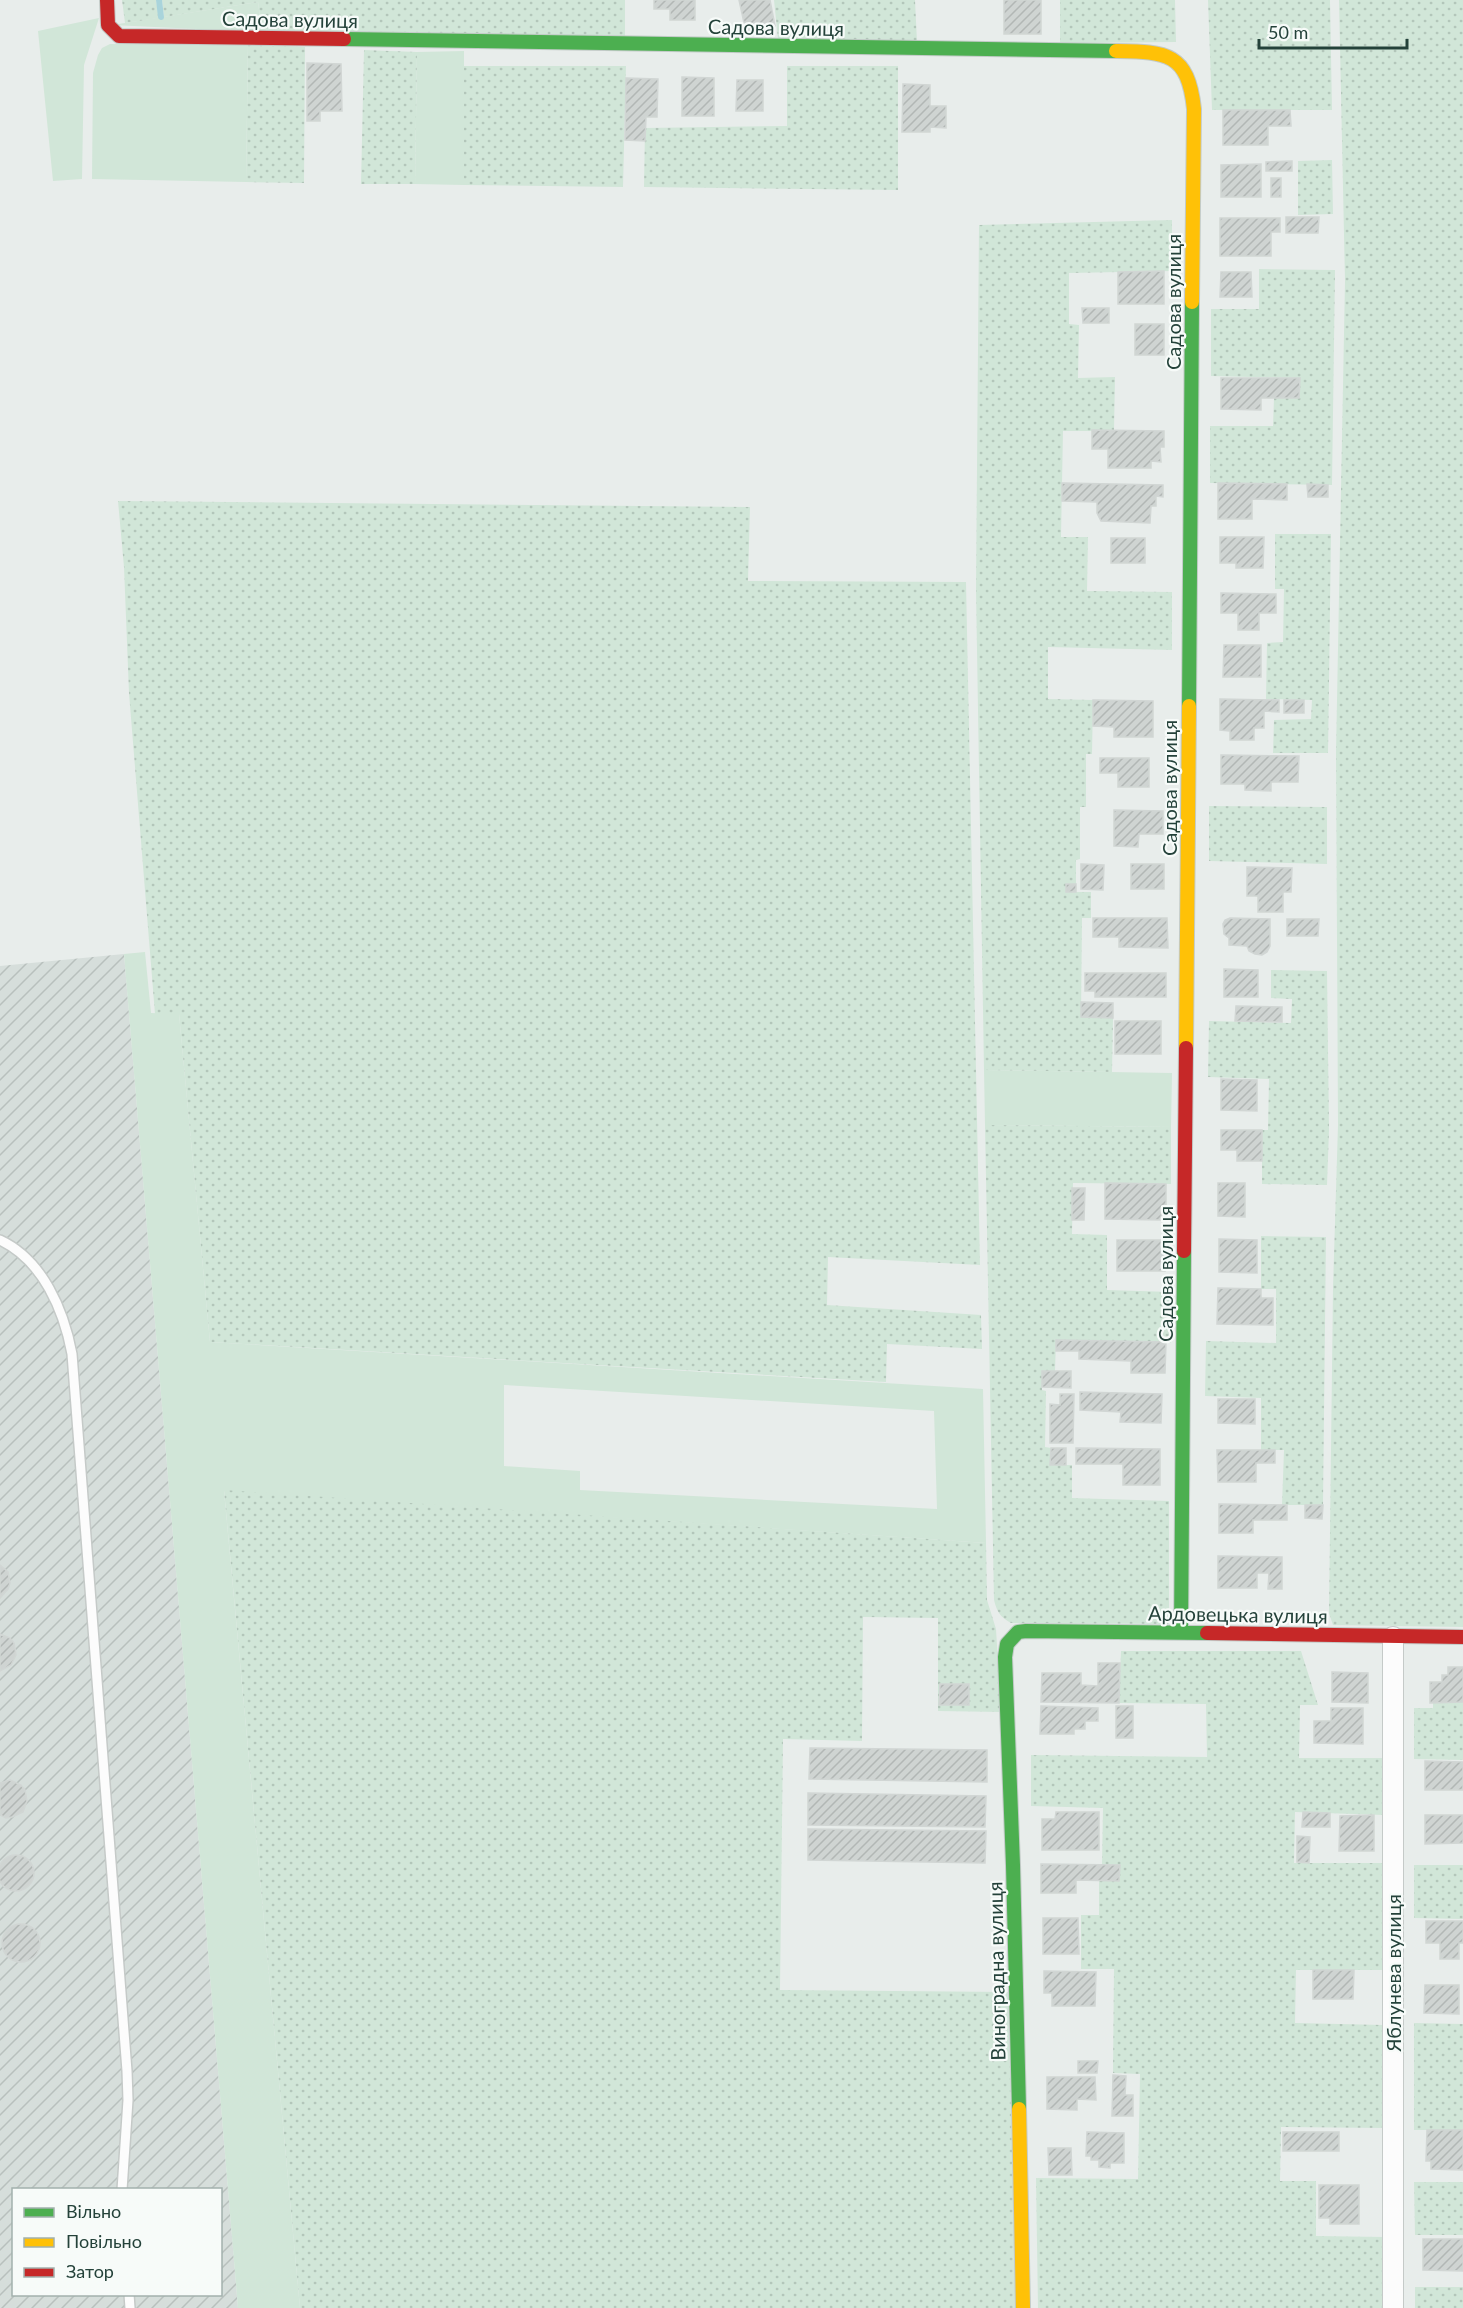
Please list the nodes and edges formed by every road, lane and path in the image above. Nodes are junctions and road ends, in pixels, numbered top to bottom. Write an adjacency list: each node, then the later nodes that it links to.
1 (107, 0): 3 (street, Садова вулиця)
2 (0, 1240): 7 (lane)
3 (1181, 1632): 4 (street, Ардовецька вулиця); 5 (street, Ардовецька вулиця)
4 (1013, 1635): 8 (street, Виноградна вулиця)
5 (1393, 1637): 6 (street, Ардовецька вулиця); 9 (street, Яблунева вулиця)
6 (1463, 1637)
7 (122, 2188)
8 (1023, 2308)
9 (1393, 2308)

